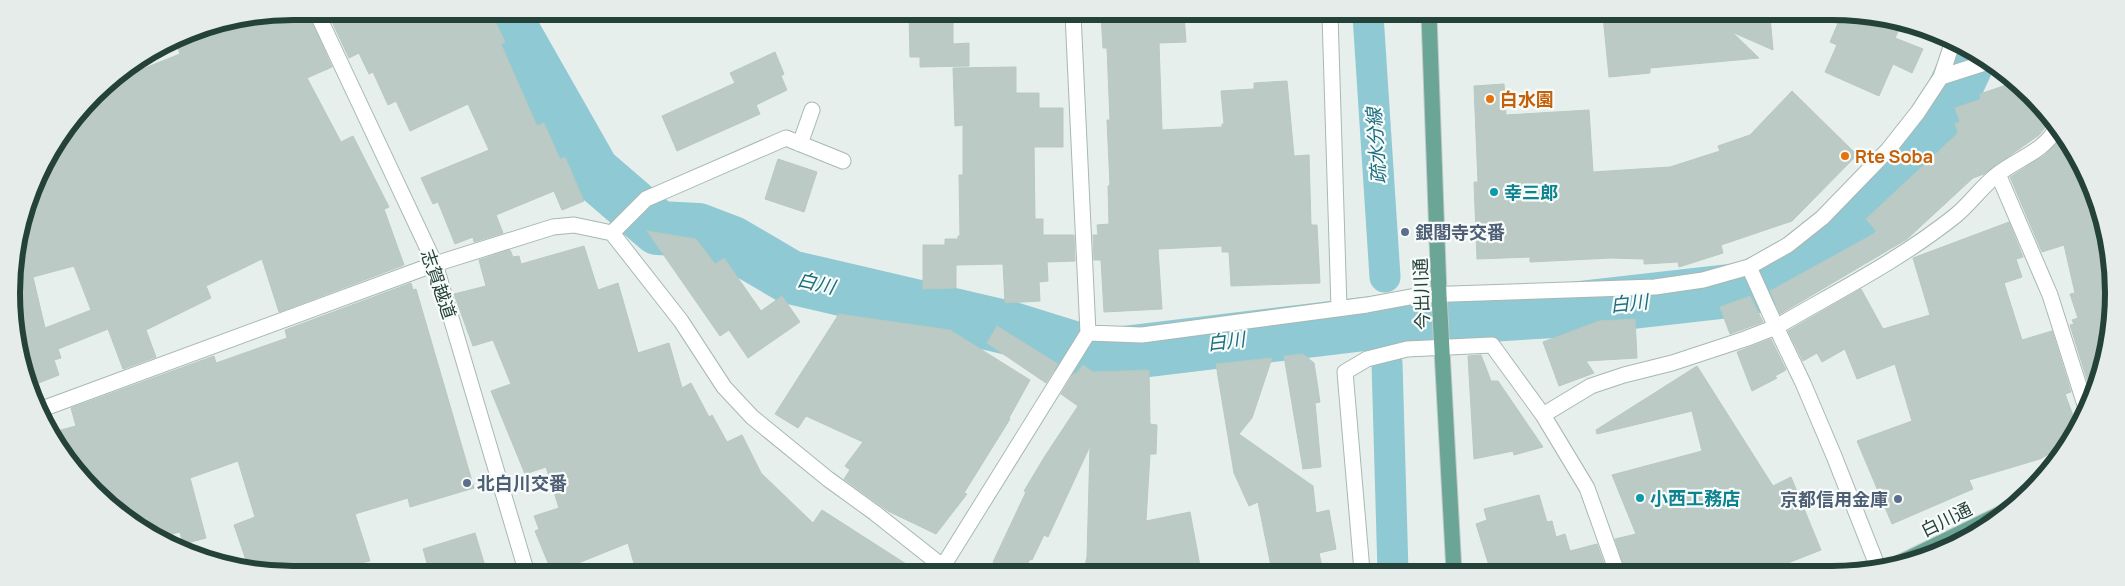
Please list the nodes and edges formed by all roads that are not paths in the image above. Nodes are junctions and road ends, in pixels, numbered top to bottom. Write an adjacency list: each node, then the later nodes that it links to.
1 (320, 20): 14 (street, 志賀越道)
2 (1073, 20): 19 (street)
3 (1330, 20): 17 (street)
4 (1429, 20): 16 (main road, 今出川通)
5 (1951, 47): 7 (street)
6 (1981, 64): 7 (street)
7 (1947, 75): 15 (street)
8 (812, 110): 10 (street)
9 (2054, 134): 12 (street)
10 (800, 144): 11 (street); 13 (street)
11 (843, 161)
12 (1998, 174): 18 (street); 21 (street)
13 (616, 228): 14 (street); 28 (street)
14 (435, 264): 22 (street); 27 (street, 志賀越道)
15 (1750, 268): 16 (street); 18 (street)
16 (1440, 300): 17 (street); 20 (main road, 今出川通)
17 (1339, 308): 19 (street)
18 (1776, 326): 23 (street); 26 (street)
19 (1085, 338): 29 (street)
20 (1442, 340): 23 (street); 30 (street); 31 (main road, 今出川通)
21 (2083, 399)
22 (45, 408)
23 (1543, 415): 32 (street)
24 (1964, 531): 25 (main road, 白川通)
25 (1936, 545)
26 (1876, 563)
27 (525, 566)
28 (941, 566)
29 (947, 566)
30 (1361, 566)
31 (1454, 566)
32 (1616, 566)

